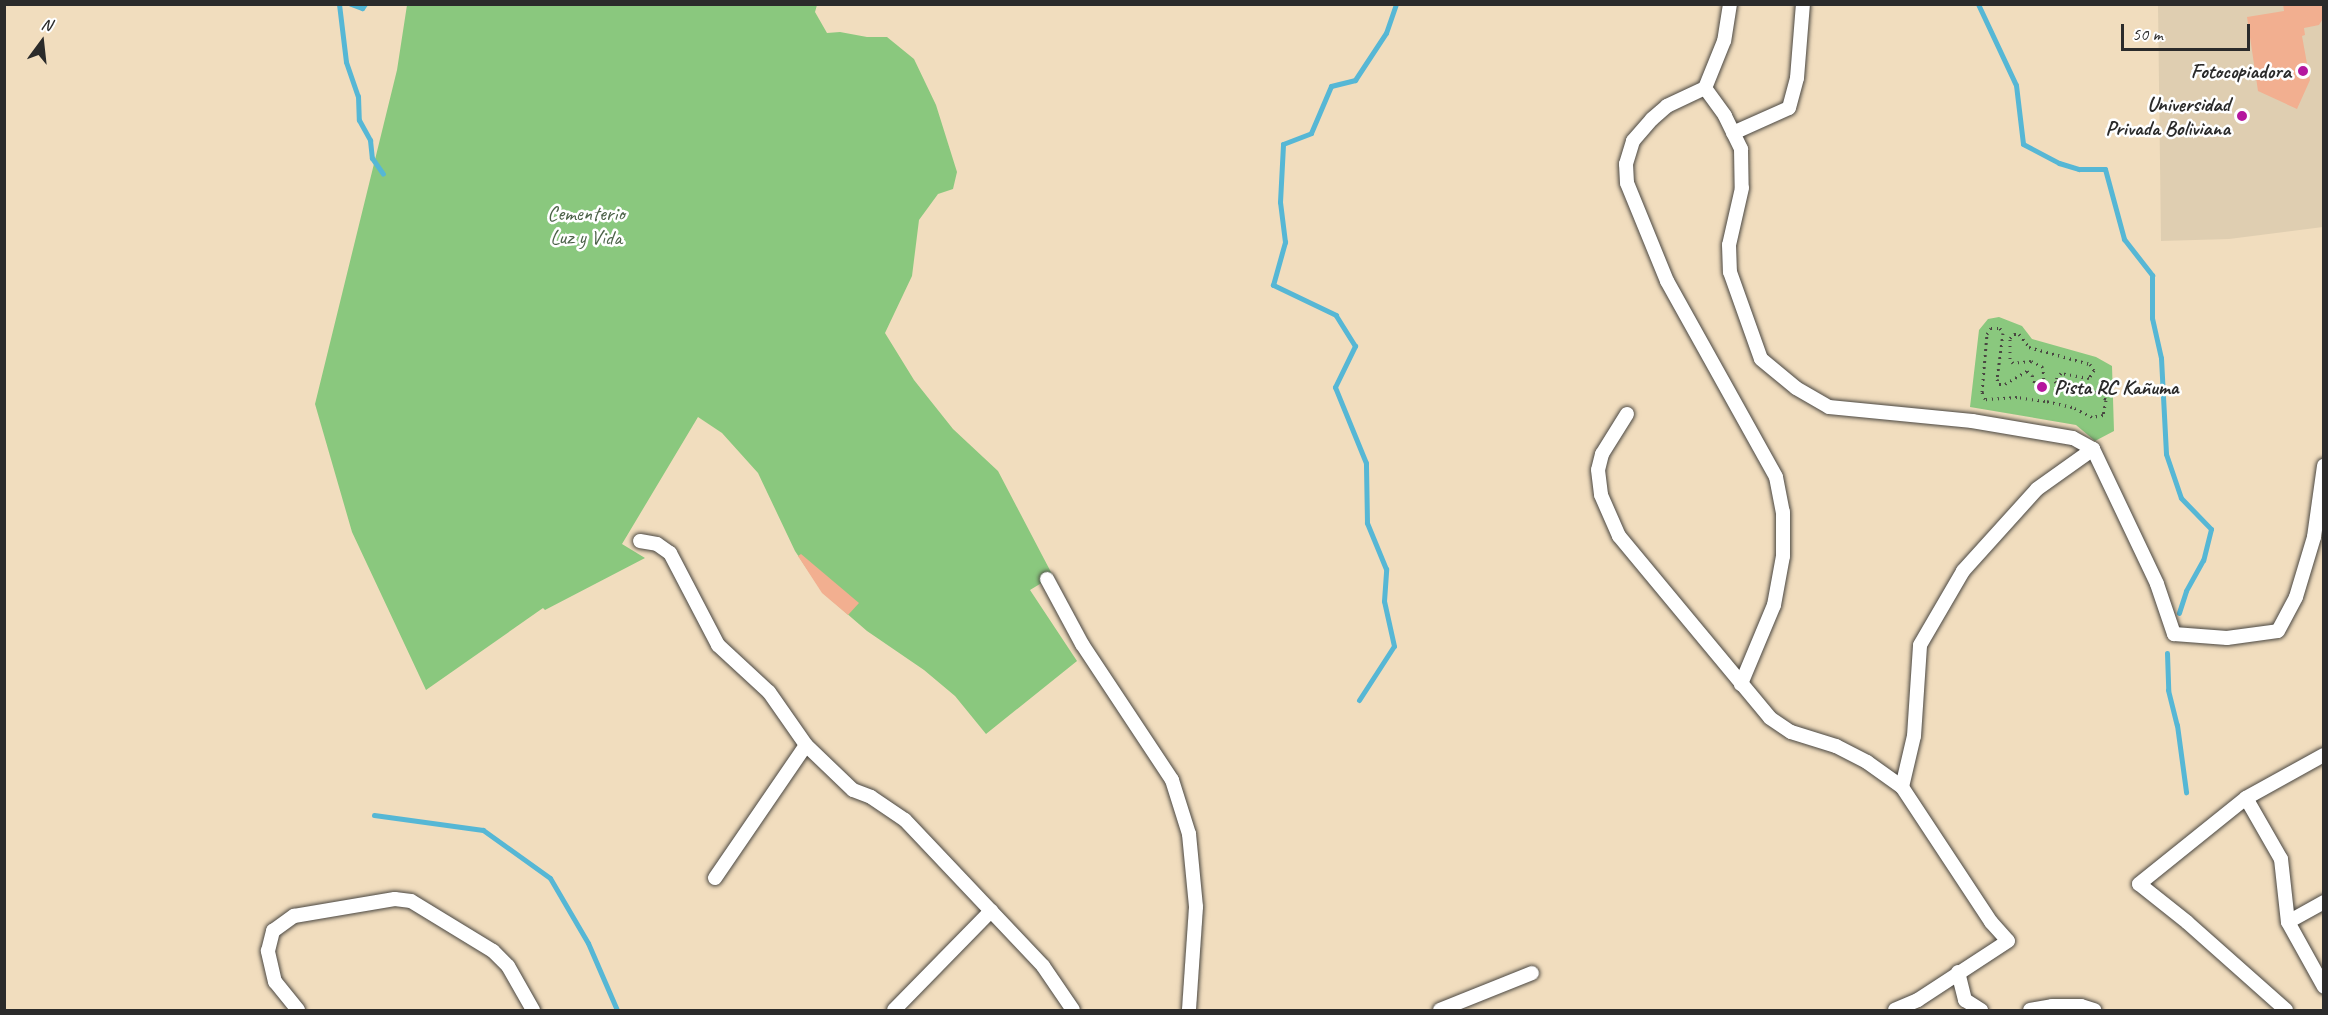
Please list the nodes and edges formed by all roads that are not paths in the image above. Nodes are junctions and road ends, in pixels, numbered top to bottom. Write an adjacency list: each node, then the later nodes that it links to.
1 (1730, 4): 3 (street)
2 (1803, 4): 4 (street)
3 (1705, 88): 4 (street); 10 (street)
4 (1733, 134): 6 (street)
5 (1627, 414): 10 (street)
6 (2093, 449): 7 (street); 13 (street)
7 (2324, 466)
8 (640, 541): 11 (street)
9 (1047, 579): 26 (street)
10 (1741, 684): 13 (street)
11 (806, 745): 15 (street); 17 (street)
12 (2324, 755): 14 (street)
13 (1902, 787): 19 (street)
14 (2246, 798): 18 (street); 32 (street)
15 (715, 878)
16 (2324, 902): 18 (street)
17 (991, 911): 24 (street); 25 (street)
18 (2288, 922): 21 (street)
19 (1958, 972): 28 (street); 29 (street)
20 (1532, 973): 27 (street)
21 (2324, 987)
22 (298, 1011): 23 (street)
23 (533, 1011)
24 (894, 1011)
25 (1072, 1011)
26 (1189, 1011)
27 (1440, 1011)
28 (1895, 1011)
29 (1980, 1011)
30 (2030, 1011): 31 (street)
31 (2094, 1011)
32 (2286, 1011)

